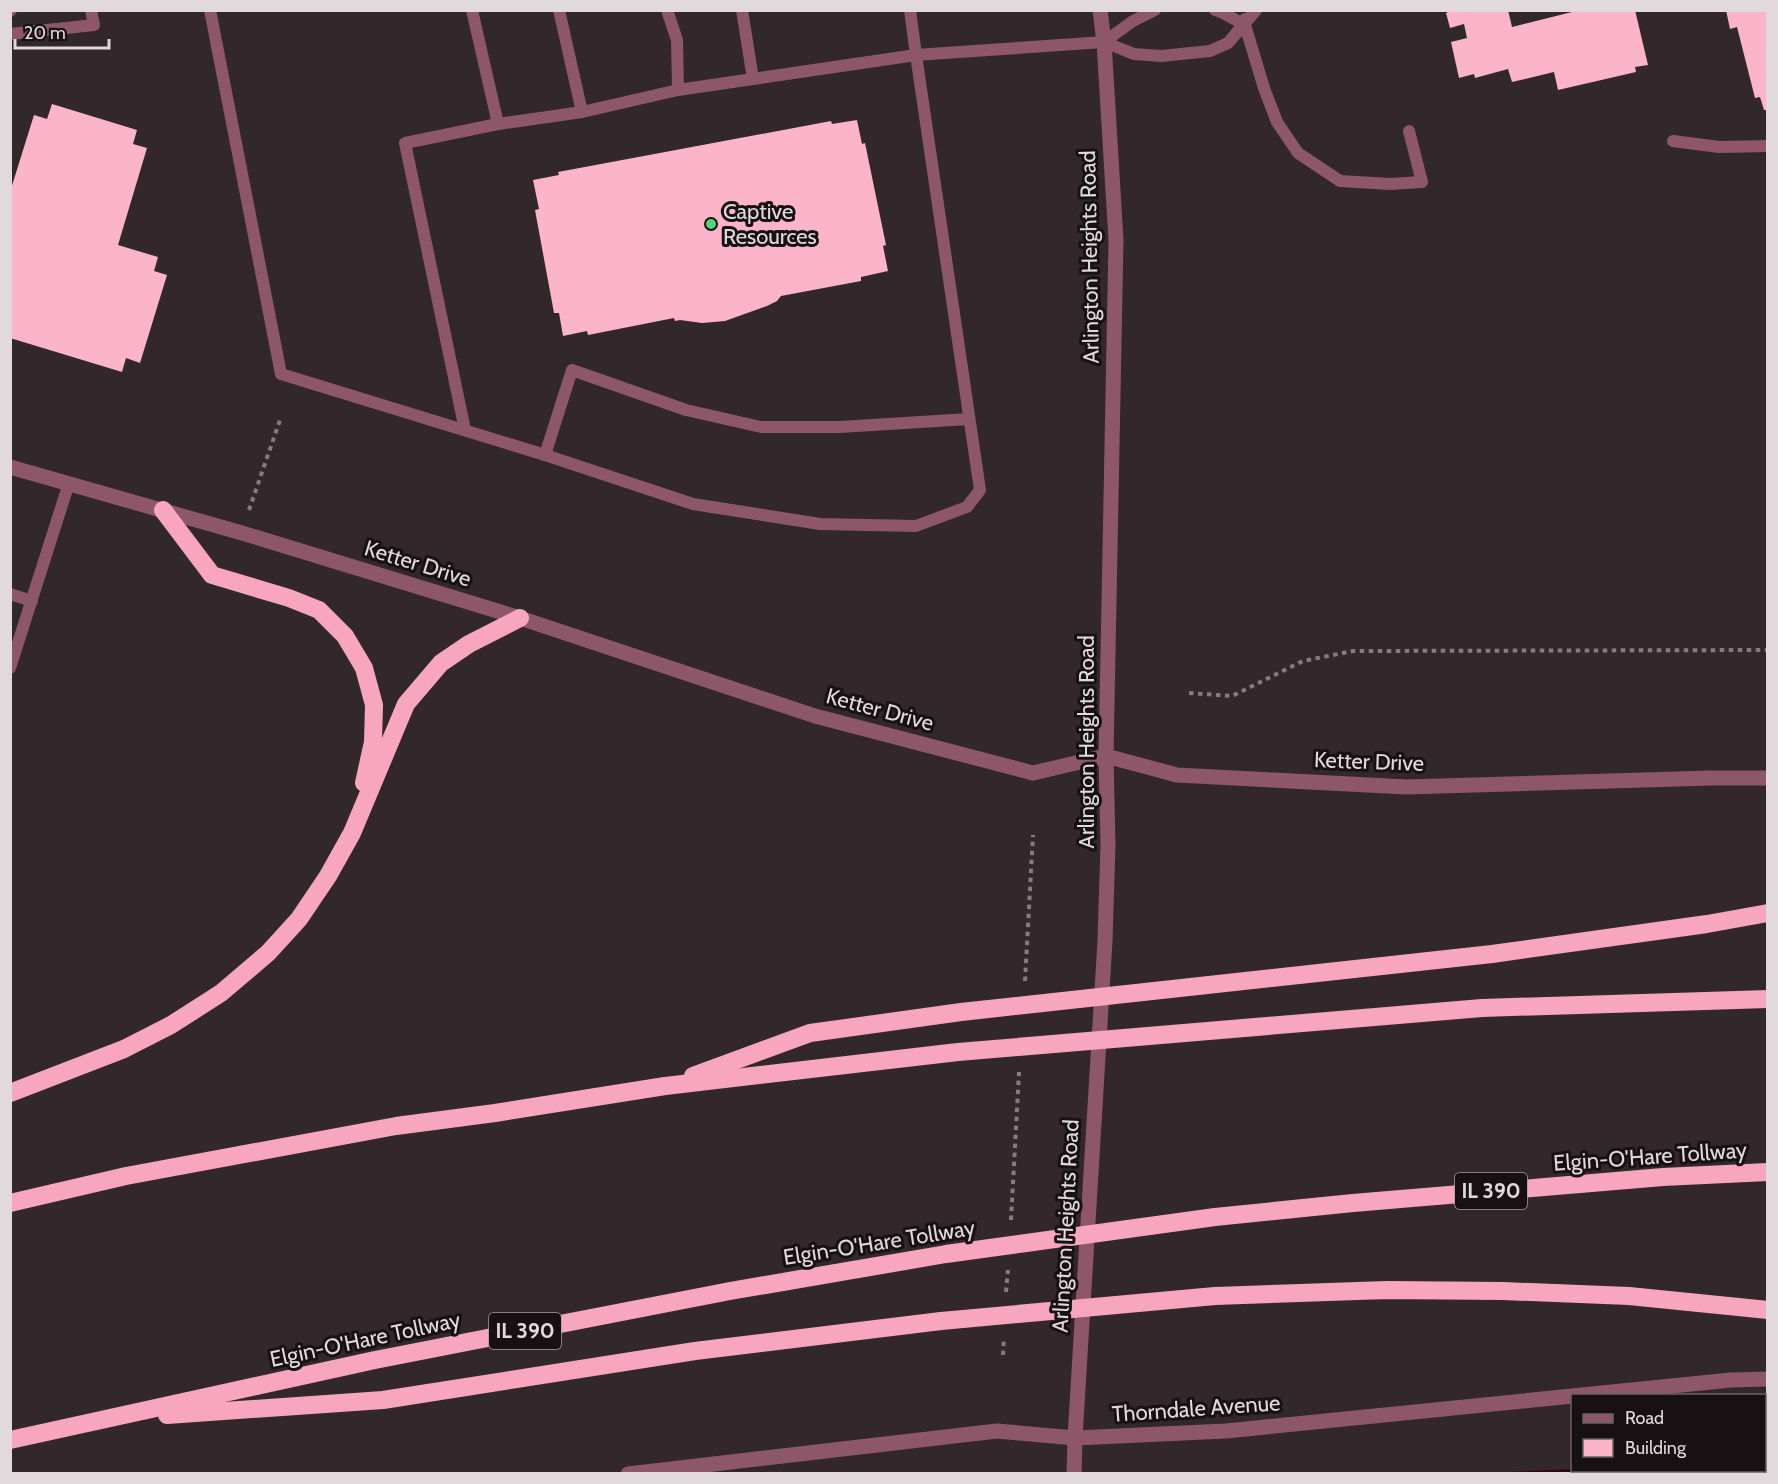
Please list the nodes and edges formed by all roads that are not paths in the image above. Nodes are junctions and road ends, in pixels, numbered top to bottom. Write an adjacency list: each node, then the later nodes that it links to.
1 (91, 10): 14 (lane)
2 (210, 10): 25 (lane)
3 (472, 10): 20 (lane)
4 (559, 10): 19 (lane)
5 (668, 10): 18 (lane)
6 (742, 10): 17 (lane)
7 (910, 10): 16 (lane)
8 (1100, 10): 15 (street, Arlington Heights Road)
9 (1155, 10): 15 (lane)
10 (1215, 10): 13 (lane)
11 (1246, 10): 13 (lane)
12 (1256, 10): 13 (lane)
13 (1245, 25): 15 (lane); 21 (lane)
14 (10, 34)
15 (1104, 42): 16 (lane); 34 (street, Arlington Heights Road)
16 (916, 55): 17 (lane); 24 (lane)
17 (753, 80): 18 (lane)
18 (678, 90): 19 (lane)
19 (582, 111): 20 (lane)
20 (498, 124): 25 (lane)
21 (1409, 131)
22 (1673, 141): 23 (lane)
23 (1767, 146)
24 (969, 419): 26 (lane); 26 (lane)
25 (465, 430): 26 (lane)
26 (544, 455)
27 (10, 467): 28 (street, Ketter Drive)
28 (69, 483): 29 (street, Ketter Drive); 31 (lane)
29 (163, 510): 32 (street, Ketter Drive); 36 (highway)
30 (10, 594): 31 (lane)
31 (32, 601): 33 (lane)
32 (520, 618): 34 (street, Ketter Drive); 36 (highway)
33 (10, 668)
34 (1106, 756): 35 (street, Ketter Drive); 48 (street, Arlington Heights Road)
35 (1767, 778)
36 (352, 833): 40 (highway)
37 (1767, 913): 39 (highway)
38 (1767, 999): 39 (highway)
39 (665, 1086): 42 (highway)
40 (10, 1093)
41 (1767, 1172): 47 (highway, Elgin-O'Hare Tollway / IL 390)
42 (10, 1203)
43 (1767, 1311): 47 (highway, IL 390)
44 (1767, 1379): 45 (street, Thorndale Avenue)
45 (1585, 1394)
46 (1571, 1395): 48 (street, Thorndale Avenue)
47 (105, 1419): 49 (highway, Elgin-O'Hare Tollway / IL 390)
48 (1075, 1438): 50 (street, Thorndale Avenue); 51 (street, Arlington Heights Road)
49 (10, 1440)
50 (628, 1473)
51 (1074, 1473)

